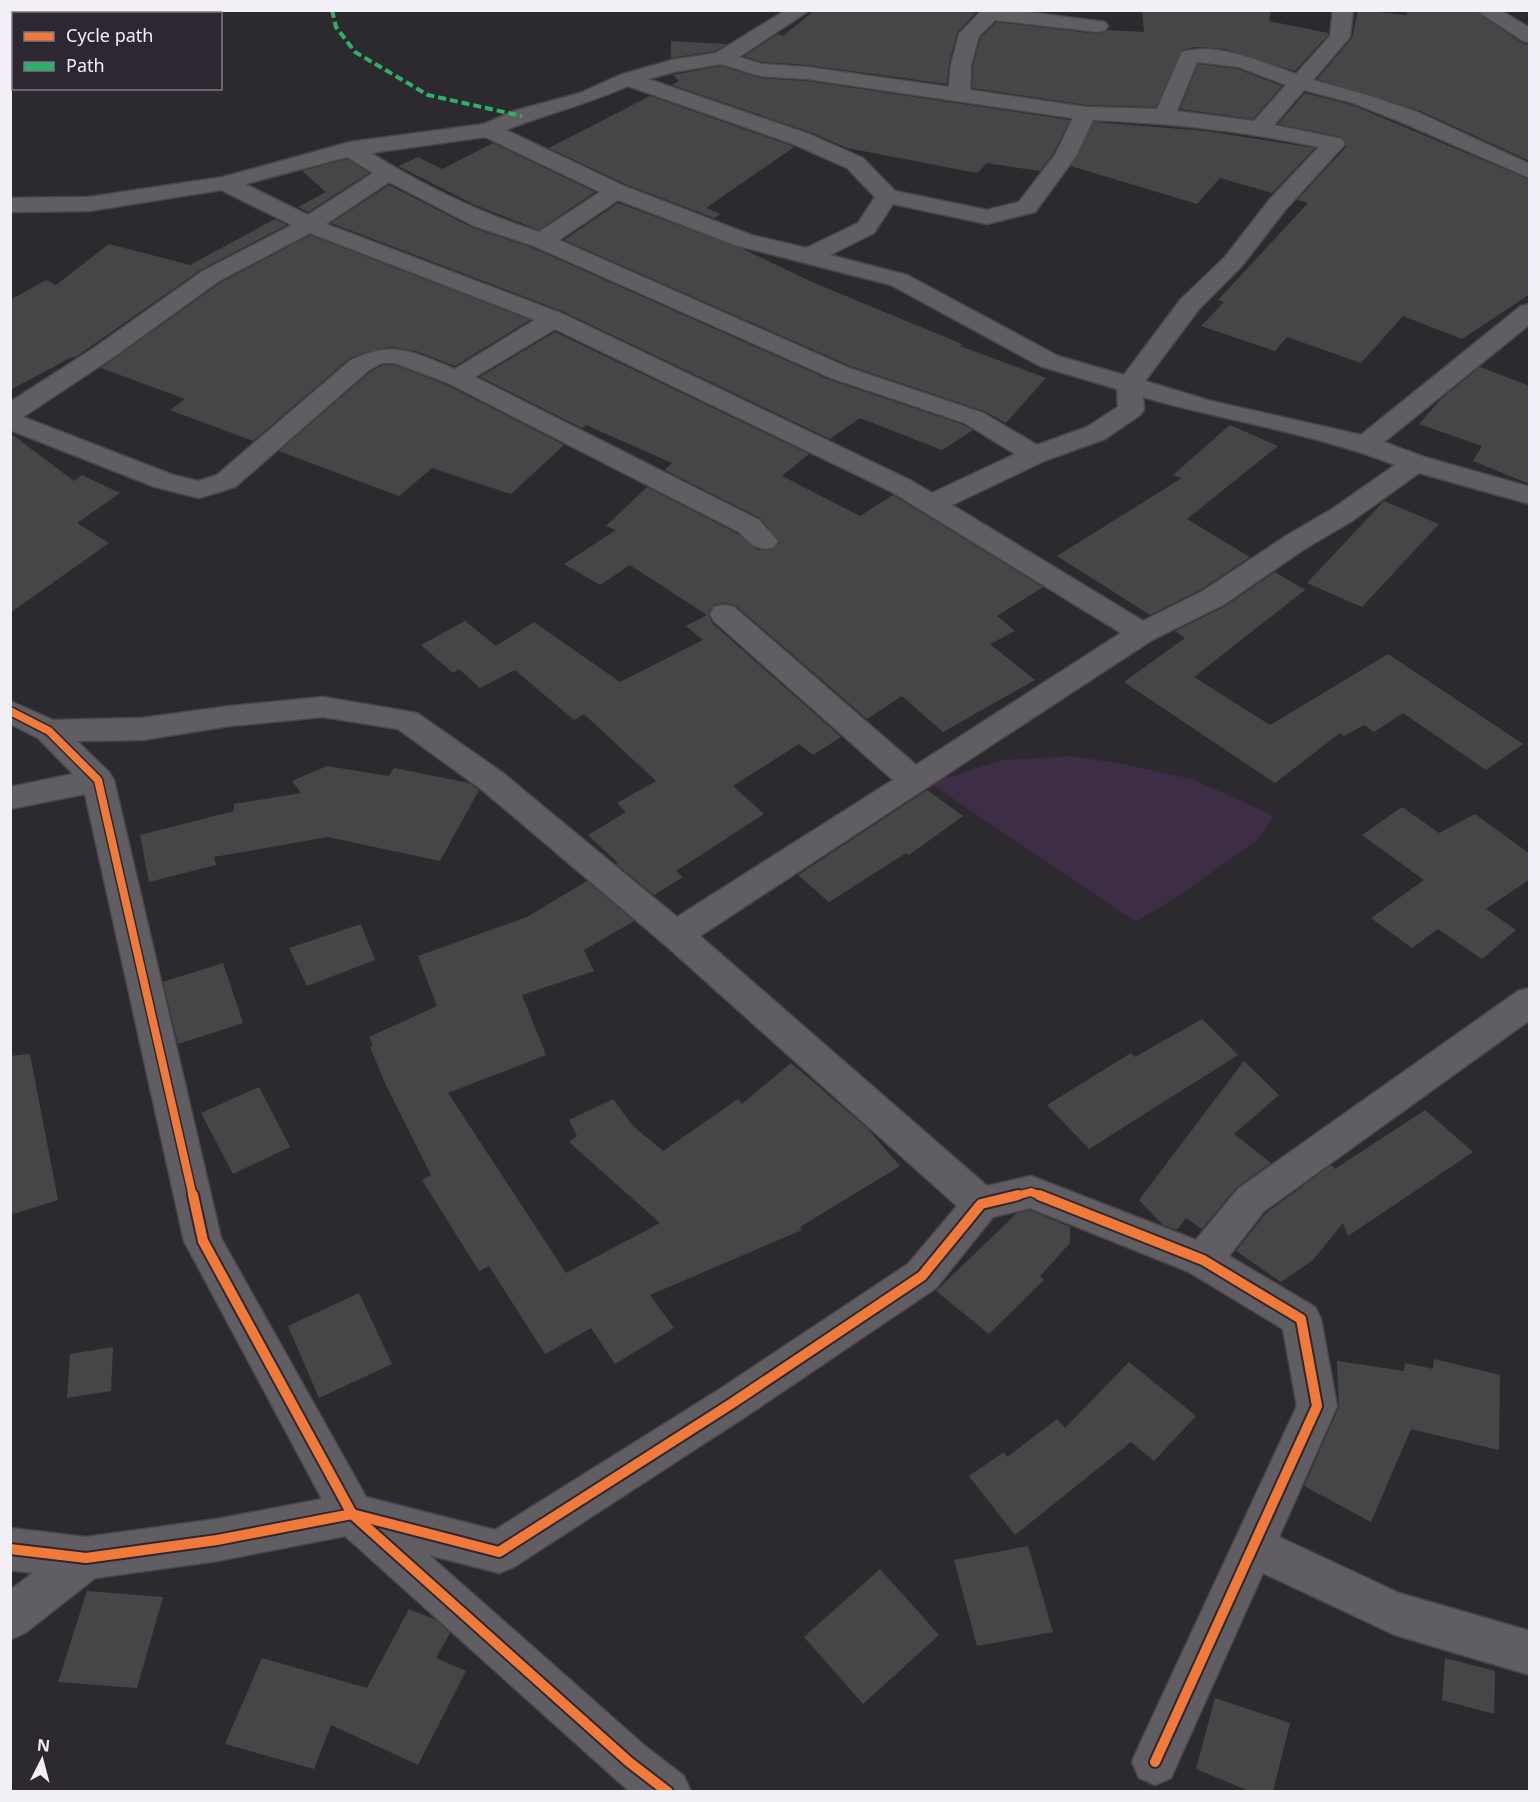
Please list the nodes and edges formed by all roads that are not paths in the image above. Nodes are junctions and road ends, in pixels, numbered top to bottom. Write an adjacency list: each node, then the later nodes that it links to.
1 (801, 10): 7 (street)
2 (1344, 10): 9 (street)
3 (1485, 10): 6 (street)
4 (993, 12): 5 (street); 10 (street)
5 (1098, 26)
6 (1530, 38)
7 (722, 58): 8 (street); 10 (street)
8 (627, 80): 14 (street); 20 (street)
9 (1299, 82): 12 (street); 13 (street); 16 (street)
10 (959, 95): 11 (street)
11 (1086, 113): 12 (street); 20 (street)
12 (1165, 116): 13 (street)
13 (1258, 128): 28 (street)
14 (488, 130): 15 (street); 19 (street)
15 (350, 149): 17 (street); 18 (street)
16 (1530, 172)
17 (388, 174): 22 (street); 23 (street)
18 (224, 183): 21 (street); 22 (street)
19 (615, 191): 23 (street); 24 (street)
20 (887, 196): 24 (street)
21 (10, 205)
22 (309, 225): 26 (street); 29 (street)
23 (542, 241): 32 (street)
24 (808, 256): 28 (street)
25 (1530, 311): 31 (street)
26 (554, 319): 27 (street); 35 (street)
27 (457, 378): 30 (street); 36 (street)
28 (1129, 386): 31 (street); 32 (street)
29 (10, 414)
30 (10, 421)
31 (1366, 444): 33 (street)
32 (1035, 455): 35 (street)
33 (1415, 463): 34 (street); 38 (street)
34 (1530, 496)
35 (930, 505): 38 (street)
36 (764, 541)
37 (724, 614): 42 (street)
38 (1142, 633): 42 (street)
39 (10, 711): 40 (street)
40 (49, 731): 41 (street); 44 (street)
41 (98, 780): 43 (street); 48 (street)
42 (913, 780): 44 (street)
43 (10, 798)
44 (676, 935): 46 (street)
45 (1530, 1001): 47 (street)
46 (981, 1204): 47 (street); 48 (street)
47 (1203, 1260): 49 (street)
48 (352, 1514): 51 (street); 55 (street)
49 (1252, 1546): 53 (street); 54 (street)
50 (10, 1549): 51 (street)
51 (86, 1558): 52 (street)
52 (10, 1618)
53 (1530, 1653)
54 (1155, 1762)
55 (668, 1791)

